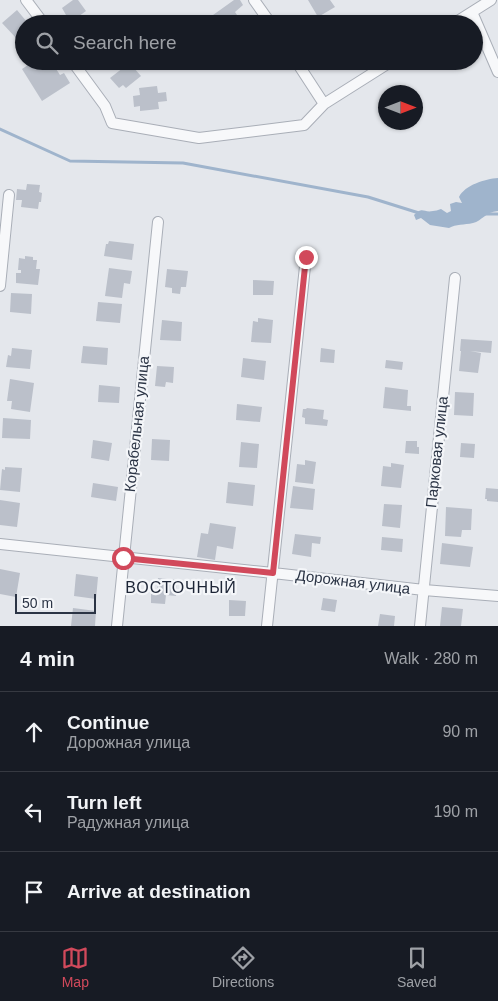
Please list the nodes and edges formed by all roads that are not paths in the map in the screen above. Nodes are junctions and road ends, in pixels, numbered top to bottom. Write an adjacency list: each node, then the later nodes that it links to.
1 (26, 0): 5 (street)
2 (254, 0): 6 (street)
3 (489, 1): 4 (street)
4 (472, 12): 7 (street); 8 (street)
5 (37, 15)
6 (265, 15)
7 (467, 15)
8 (473, 15)
9 (483, 37): 13 (street)
10 (79, 70): 14 (street)
11 (302, 70): 14 (street)
12 (378, 70): 14 (street)
13 (498, 72)
14 (324, 104)
15 (9, 195): 19 (street)
16 (158, 222): 21 (street, Корабельная улица)
17 (306, 257): 22 (street)
18 (455, 278): 23 (street, Парковая улица)
19 (0, 286)
20 (0, 544): 21 (street, Дорожная улица)
21 (123, 558): 22 (street, Дорожная улица); 25 (street, Корабельная улица)
22 (273, 573): 23 (street, Дорожная улица); 26 (street)
23 (424, 590): 24 (street, Дорожная улица); 27 (street, Парковая улица)
24 (498, 596)
25 (117, 626)
26 (267, 626)
27 (420, 626)

